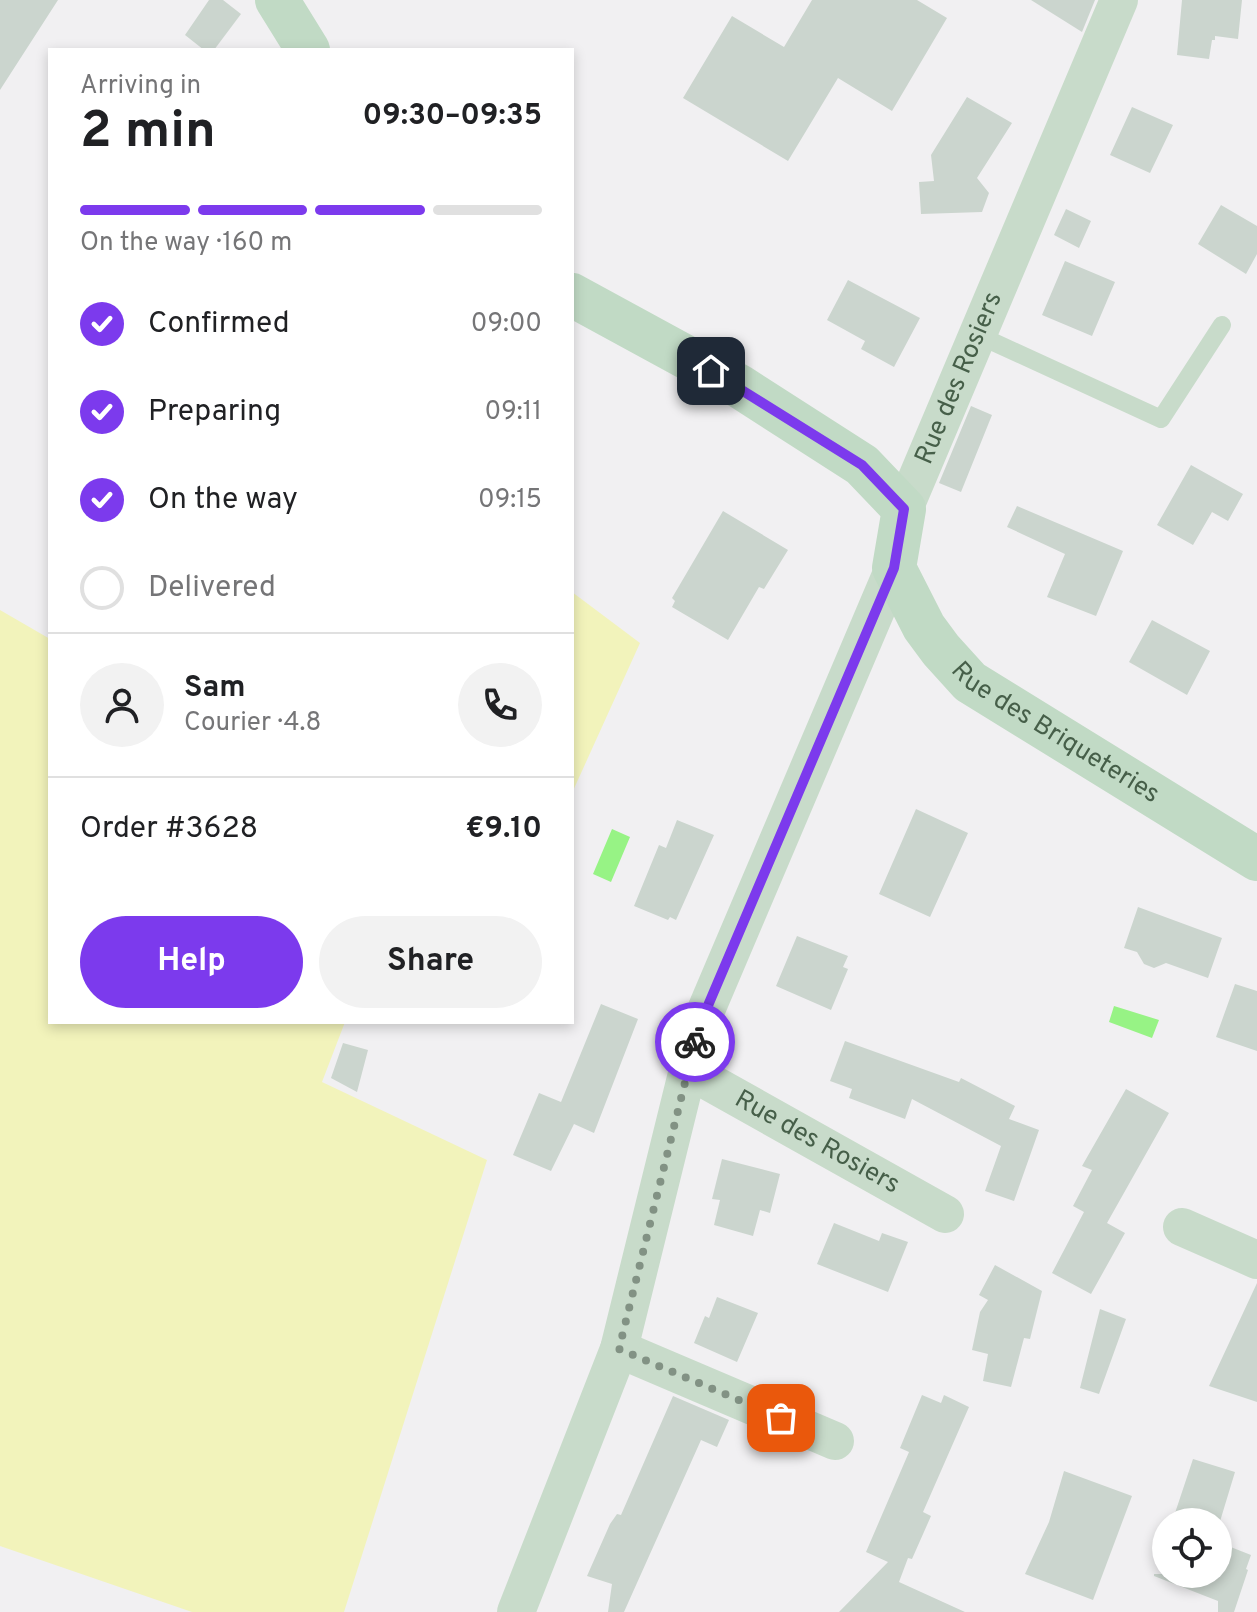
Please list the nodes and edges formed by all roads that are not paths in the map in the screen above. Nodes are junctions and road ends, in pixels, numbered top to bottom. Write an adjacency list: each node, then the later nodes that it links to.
1 (277, 0): 3 (main road)
2 (1119, 0): 6 (street, Rue des Rosiers)
3 (307, 48)
4 (574, 296): 7 (main road)
5 (1222, 325): 6 (lane)
6 (978, 335): 7 (street, Rue des Rosiers)
7 (904, 509): 8 (main road, Rue des Rosiers)
8 (894, 568): 9 (main road, Rue des Briqueteries); 10 (street, Rue des Rosiers)
9 (1257, 859)
10 (688, 1070): 11 (street, Rue des Rosiers); 14 (street, Rue des Rosiers)
11 (945, 1214)
12 (1182, 1227): 13 (street)
13 (1257, 1260)
14 (619, 1349): 15 (street); 16 (street, Rue des Rosiers)
15 (835, 1441)
16 (516, 1612)

